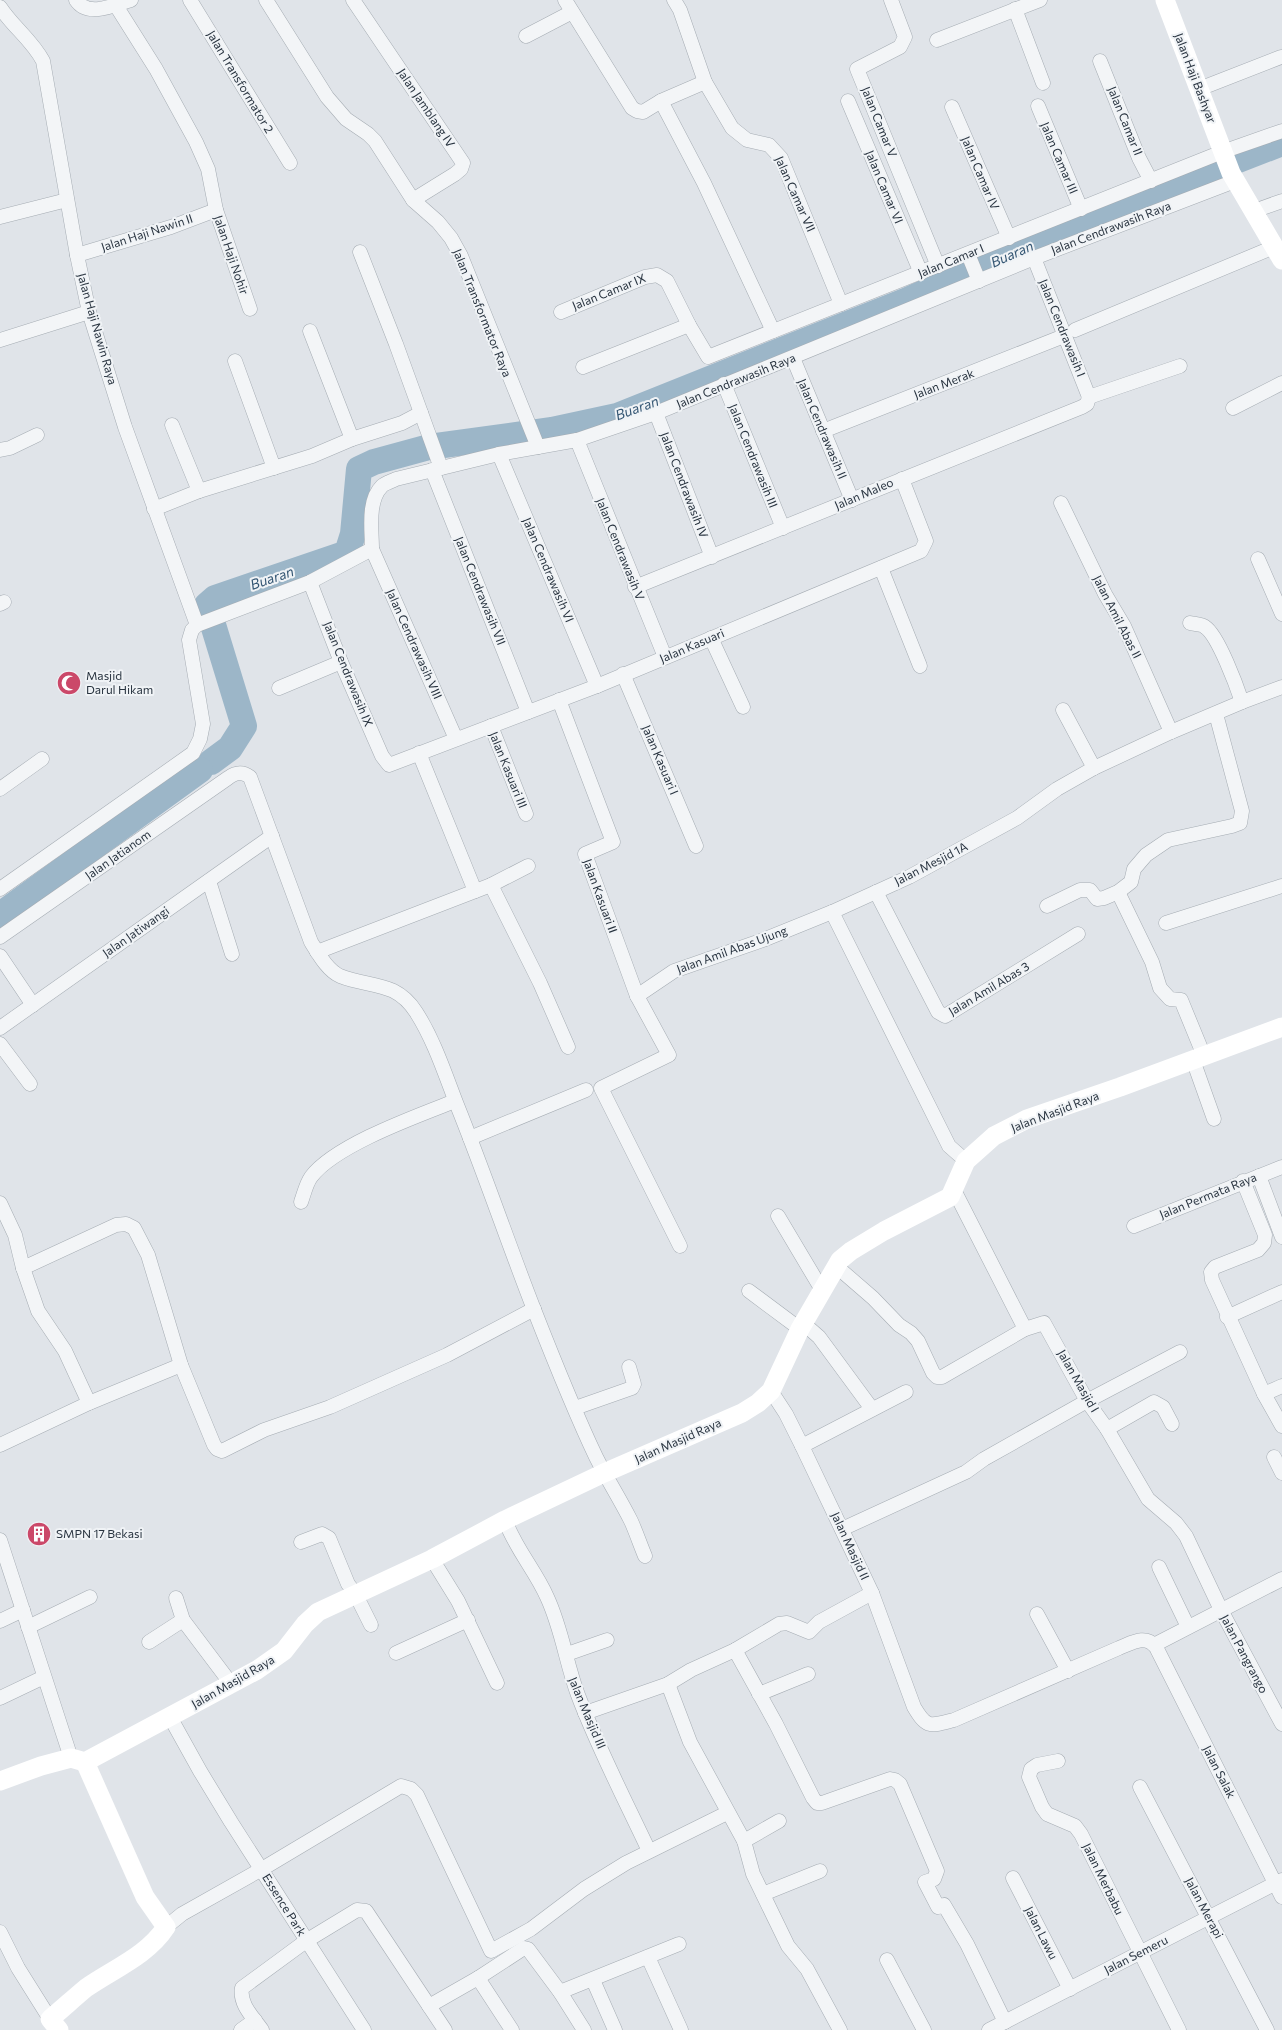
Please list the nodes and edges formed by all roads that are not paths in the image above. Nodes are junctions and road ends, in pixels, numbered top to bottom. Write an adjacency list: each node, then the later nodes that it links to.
1 (76, 0): 10 (street)
2 (131, 0): 10 (street)
3 (190, 0): 26 (street, Jalan Transformator 2)
4 (353, 0): 30 (street, Jalan Jamblang IV)
5 (674, 0): 18 (street, Jalan Camar VII)
6 (891, 0): 41 (street, Jalan Camar V)
7 (1040, 0): 13 (street)
8 (1165, 0): 20 (street, Jalan Haji Bashyar)
9 (270, 1): 30 (street, Jalan Transformator Raya)
10 (116, 4): 32 (street, Jalan Haji Nohir)
11 (568, 6): 14 (street); 21 (street)
12 (0, 8): 29 (street, Jalan Haji Nawin Raya)
13 (1015, 9): 15 (street); 19 (street)
14 (526, 36)
15 (938, 40)
16 (1281, 57): 20 (street)
17 (1100, 61): 28 (street, Jalan Camar II)
18 (705, 82): 21 (street); 44 (street, Jalan Camar VII)
19 (1043, 83)
20 (1199, 89): 27 (street, Jalan Haji Bashyar)
21 (661, 101): 50 (street)
22 (848, 102): 43 (street, Jalan Camar VI)
23 (1038, 106): 33 (street, Jalan Camar III)
24 (952, 108): 36 (street, Jalan Camar IV)
25 (1282, 130): 27 (street)
26 (290, 163)
27 (1228, 166): 28 (street, Jalan Camar I); 34 (street, Jalan Haji Bashyar); 40 (street, Jalan Cendrawasih Raya)
28 (1151, 181): 33 (street, Jalan Camar I)
29 (67, 200): 35 (street); 39 (street, Jalan Haji Nawin Raya)
30 (413, 200): 69 (street, Jalan Transformator Raya)
31 (1282, 201): 34 (street)
32 (216, 206): 39 (street, Jalan Haji Nawin II); 45 (street, Jalan Haji Nohir)
33 (1081, 209): 36 (street, Jalan Camar I)
34 (1254, 211): 38 (street, Jalan Haji Bashyar)
35 (0, 217)
36 (1009, 238): 42 (street, Jalan Camar I)
37 (360, 252): 62 (street, Jalan Cendrawasih VII)
38 (1278, 253): 51 (street, Jalan Merak)
39 (77, 255): 46 (street, Jalan Haji Nawin Raya)
40 (1034, 258): 42 (street, Jalan Cendrawasih Raya); 51 (street, Jalan Cendrawasih I)
41 (938, 266): 42 (street, Jalan Camar I); 43 (street, Jalan Camar I)
42 (974, 269): 54 (street, Jalan Cendrawasih Raya)
43 (921, 273): 44 (street, Jalan Camar I)
44 (841, 304): 50 (street, Jalan Camar I)
45 (250, 309)
46 (89, 312): 52 (street); 78 (street, Jalan Haji Nawin Raya)
47 (561, 312): 48 (street, Jalan Camar IX)
48 (689, 325): 53 (street, Jalan Camar IX); 57 (street)
49 (310, 331): 67 (street)
50 (773, 331): 53 (street, Jalan Camar I)
51 (1070, 333): 60 (street, Jalan Cendrawasih I); 65 (street, Jalan Merak)
52 (0, 340)
53 (708, 357)
54 (793, 358): 59 (street, Jalan Cendrawasih Raya); 65 (street, Jalan Cendrawasih II)
55 (235, 361): 72 (street)
56 (1180, 366): 60 (street, Jalan Maleo)
57 (584, 367)
58 (1282, 383): 61 (street)
59 (724, 384): 63 (street, Jalan Cendrawasih Raya); 79 (street, Jalan Cendrawasih III)
60 (1090, 397): 74 (street, Jalan Maleo)
61 (1233, 408)
62 (421, 413): 67 (street); 73 (street, Jalan Cendrawasih VII)
63 (656, 413): 68 (street, Jalan Cendrawasih Raya); 81 (street, Jalan Cendrawasih IV)
64 (172, 425): 75 (street)
65 (823, 431): 76 (street, Jalan Cendrawasih II)
66 (37, 435): 70 (street)
67 (352, 439): 72 (street)
68 (577, 440): 69 (street, Jalan Cendrawasih Raya); 85 (street, Jalan Cendrawasih V)
69 (537, 444): 71 (street, Jalan Cendrawasih Raya)
70 (0, 450)
71 (499, 454): 73 (street, Jalan Cendrawasih Raya); 94 (street, Jalan Cendrawasih VI)
72 (274, 468): 75 (street)
73 (436, 469): 80 (street, Jalan Cendrawasih Raya); 101 (street, Jalan Cendrawasih VII)
74 (902, 478): 76 (street, Jalan Maleo); 83 (street, Jalan Kasuari)
75 (199, 491): 78 (street)
76 (852, 500): 79 (street, Jalan Maleo)
77 (1061, 503): 104 (street, Jalan Amil Abas II)
78 (154, 509): 87 (street, Jalan Haji Nawin Raya)
79 (783, 528): 81 (street, Jalan Maleo)
80 (372, 549): 84 (street); 105 (street, Jalan Cendrawasih VIII)
81 (712, 557): 85 (street, Jalan Maleo)
82 (1258, 560): 86 (street)
83 (881, 568): 89 (street, Jalan Kasuari); 92 (street)
84 (310, 582): 87 (street); 91 (street, Jalan Cendrawasih IX)
85 (635, 587): 90 (street, Jalan Cendrawasih V)
86 (1282, 614)
87 (201, 623): 118 (street)
88 (1190, 623): 98 (street)
89 (710, 638): 90 (street, Jalan Kasuari); 99 (street)
90 (665, 657): 93 (street, Jalan Kasuari)
91 (341, 662): 96 (street); 108 (street, Jalan Cendrawasih IX)
92 (920, 666)
93 (624, 674): 94 (street, Jalan Kasuari); 113 (street, Jalan Kasuari I)
94 (597, 686): 97 (street, Jalan Kasuari)
95 (1282, 687): 98 (street, Jalan Mesjid 1A)
96 (279, 688)
97 (559, 700): 101 (street, Jalan Kasuari); 130 (street, Jalan Kasuari II)
98 (1242, 702): 102 (street, Jalan Mesjid 1A)
99 (743, 707)
100 (1063, 710): 109 (street)
101 (528, 712): 103 (street, Jalan Kasuari)
102 (1216, 714): 104 (street, Jalan Mesjid 1A); 121 (street)
103 (491, 726): 105 (street, Jalan Kasuari); 111 (street, Jalan Kasuari III)
104 (1171, 732): 109 (street, Jalan Mesjid 1A)
105 (456, 739): 106 (street, Jalan Kasuari)
106 (419, 753): 108 (street, Jalan Kasuari); 119 (street)
107 (42, 759): 110 (street)
108 (389, 764)
109 (1094, 768): 120 (street, Jalan Mesjid 1A)
110 (0, 789)
111 (526, 814)
112 (272, 836): 115 (street, Jalan Jatiwangi); 126 (street, Jalan Jatianom); 127 (street)
113 (696, 846)
114 (528, 866): 116 (street)
115 (209, 881): 128 (street); 131 (street, Jalan Jatiwangi)
116 (491, 885): 119 (street); 135 (street)
117 (1282, 886): 124 (street)
118 (0, 889)
119 (475, 891): 127 (street)
120 (876, 892): 123 (street, Jalan Mesjid 1A); 125 (street, Jalan Amil Abas 3)
121 (1118, 892): 122 (street); 136 (street)
122 (1047, 906)
123 (832, 912): 130 (street, Jalan Amil Abas Ujung); 142 (street)
124 (1166, 923)
125 (1078, 934)
126 (0, 937)
127 (317, 952): 139 (street)
128 (232, 954)
129 (0, 956): 131 (street)
130 (638, 996): 152 (street)
131 (33, 1005): 133 (street, Jalan Jatiwangi)
132 (1282, 1027): 136 (street, Jalan Masjid Raya)
133 (0, 1028)
134 (0, 1044): 137 (street)
135 (568, 1047)
136 (1198, 1058): 140 (street); 142 (street, Jalan Masjid Raya)
137 (30, 1084)
138 (586, 1090): 141 (street)
139 (455, 1101): 141 (street); 147 (street)
140 (1214, 1119)
141 (470, 1138): 158 (street)
142 (966, 1161): 146 (street, Jalan Masjid Raya)
143 (1282, 1167): 144 (street, Jalan Permata Raya)
144 (1259, 1176): 145 (street, Jalan Permata Raya); 151 (street)
145 (1242, 1182): 150 (street, Jalan Permata Raya); 159 (street)
146 (954, 1190): 153 (street, Jalan Masjid Raya); 161 (street)
147 (301, 1202)
148 (0, 1203): 154 (street)
149 (778, 1216): 155 (street)
150 (1134, 1226)
151 (1282, 1237)
152 (680, 1246)
153 (836, 1266): 155 (street, Jalan Masjid Raya); 161 (street)
154 (23, 1268): 163 (street); 170 (street)
155 (822, 1290): 160 (street, Jalan Masjid Raya)
156 (748, 1291): 160 (street)
157 (1282, 1292): 159 (street)
158 (534, 1309): 163 (street); 171 (street)
159 (1227, 1317): 168 (street)
160 (802, 1326): 166 (street, Jalan Masjid Raya); 172 (street)
161 (1025, 1329): 169 (street, Jalan Masjid I)
162 (1180, 1352): 169 (street)
163 (182, 1364): 170 (street)
164 (629, 1367): 171 (street)
165 (1282, 1386): 168 (street)
166 (771, 1391): 177 (street, Jalan Masjid II); 179 (street, Jalan Masjid Raya)
167 (906, 1392): 172 (street)
168 (1264, 1394): 174 (street)
169 (1087, 1400): 175 (street, Jalan Masjid I); 182 (street)
170 (89, 1403): 176 (street)
171 (575, 1408): 179 (street)
172 (872, 1410): 177 (street)
173 (1172, 1424): 175 (street)
174 (1282, 1426)
175 (1107, 1429): 194 (street, Jalan Masjid I)
176 (0, 1445)
177 (802, 1446): 182 (street, Jalan Masjid II)
178 (1274, 1457): 180 (street)
179 (604, 1473): 181 (street, Jalan Masjid Raya); 185 (street)
180 (1282, 1473)
181 (505, 1520): 186 (street, Jalan Masjid Raya); 207 (street, Jalan Masjid III)
182 (842, 1530): 190 (street, Jalan Masjid II)
183 (0, 1540): 193 (street)
184 (301, 1542): 189 (street)
185 (645, 1556)
186 (432, 1559): 189 (street, Jalan Masjid Raya); 197 (street)
187 (1158, 1566): 201 (street)
188 (1282, 1579): 194 (street)
189 (355, 1593): 199 (street); 212 (street, Jalan Masjid Raya)
190 (872, 1593): 205 (street); 208 (street, Jalan Masjid II)
191 (90, 1597): 200 (street)
192 (176, 1598): 196 (street)
193 (23, 1610): 198 (street); 200 (street)
194 (1221, 1610): 201 (street); 218 (street, Jalan Pangrango)
195 (1038, 1614): 208 (street)
196 (183, 1620): 203 (street); 212 (street)
197 (468, 1620): 206 (street); 211 (street)
198 (0, 1621)
199 (371, 1625)
200 (28, 1627): 210 (street)
201 (1188, 1627): 204 (street)
202 (607, 1640): 207 (street)
203 (149, 1642)
204 (1155, 1646): 208 (street); 230 (street, Jalan Salak)
205 (735, 1650): 213 (street); 214 (street)
206 (396, 1653)
207 (567, 1654): 216 (street, Jalan Masjid III)
208 (1068, 1671)
209 (808, 1674): 214 (street)
210 (44, 1677): 215 (street); 219 (street)
211 (497, 1683)
212 (232, 1684): 217 (street, Jalan Masjid Raya)
213 (668, 1684): 216 (street); 223 (street)
214 (759, 1694): 246 (street)
215 (0, 1698)
216 (585, 1713): 226 (street, Jalan Masjid III)
217 (170, 1717): 219 (street, Jalan Masjid Raya); 227 (street, Essence Park)
218 (1282, 1724)
219 (78, 1760): 221 (street, Jalan Masjid Raya); 234 (street)
220 (1058, 1761): 238 (street, Jalan Merbabu)
221 (0, 1781)
222 (1140, 1787): 233 (street, Jalan Merapi)
223 (727, 1813): 225 (street); 226 (street)
224 (779, 1821): 225 (street)
225 (744, 1841): 231 (street)
226 (649, 1851): 227 (street)
227 (262, 1869): 234 (street); 236 (street, Essence Park)
228 (820, 1871): 231 (street)
229 (1013, 1878): 243 (street, Jalan Lawu)
230 (1278, 1881): 232 (street, Jalan Salak); 233 (street, Jalan Semeru)
231 (763, 1894): 256 (street)
232 (1282, 1896)
233 (1209, 1917): 238 (street, Jalan Semeru); 260 (street, Jalan Merapi)
234 (166, 1927): 247 (street)
235 (0, 1932): 247 (street)
236 (306, 1941): 245 (street); 248 (street); 250 (street, Essence Park)
237 (679, 1944): 239 (street)
238 (1139, 1953): 243 (street, Jalan Semeru); 259 (street, Jalan Merbabu)
239 (648, 1957): 242 (street); 255 (street)
240 (886, 1960): 257 (street)
241 (478, 1978): 244 (street); 245 (street); 252 (street)
242 (594, 1980): 244 (street); 254 (street)
243 (1070, 1989): 246 (street, Jalan Semeru)
244 (560, 1992): 253 (street)
245 (429, 2006): 251 (street)
246 (1005, 2022): 258 (street, Jalan Semeru)
247 (54, 2024)
248 (259, 2025): 249 (street)
249 (242, 2030)
250 (364, 2030)
251 (445, 2030)
252 (512, 2030)
253 (584, 2030)
254 (615, 2030)
255 (681, 2030)
256 (840, 2030)
257 (924, 2030)
258 (989, 2030)
259 (1179, 2030)
260 (1267, 2030)

